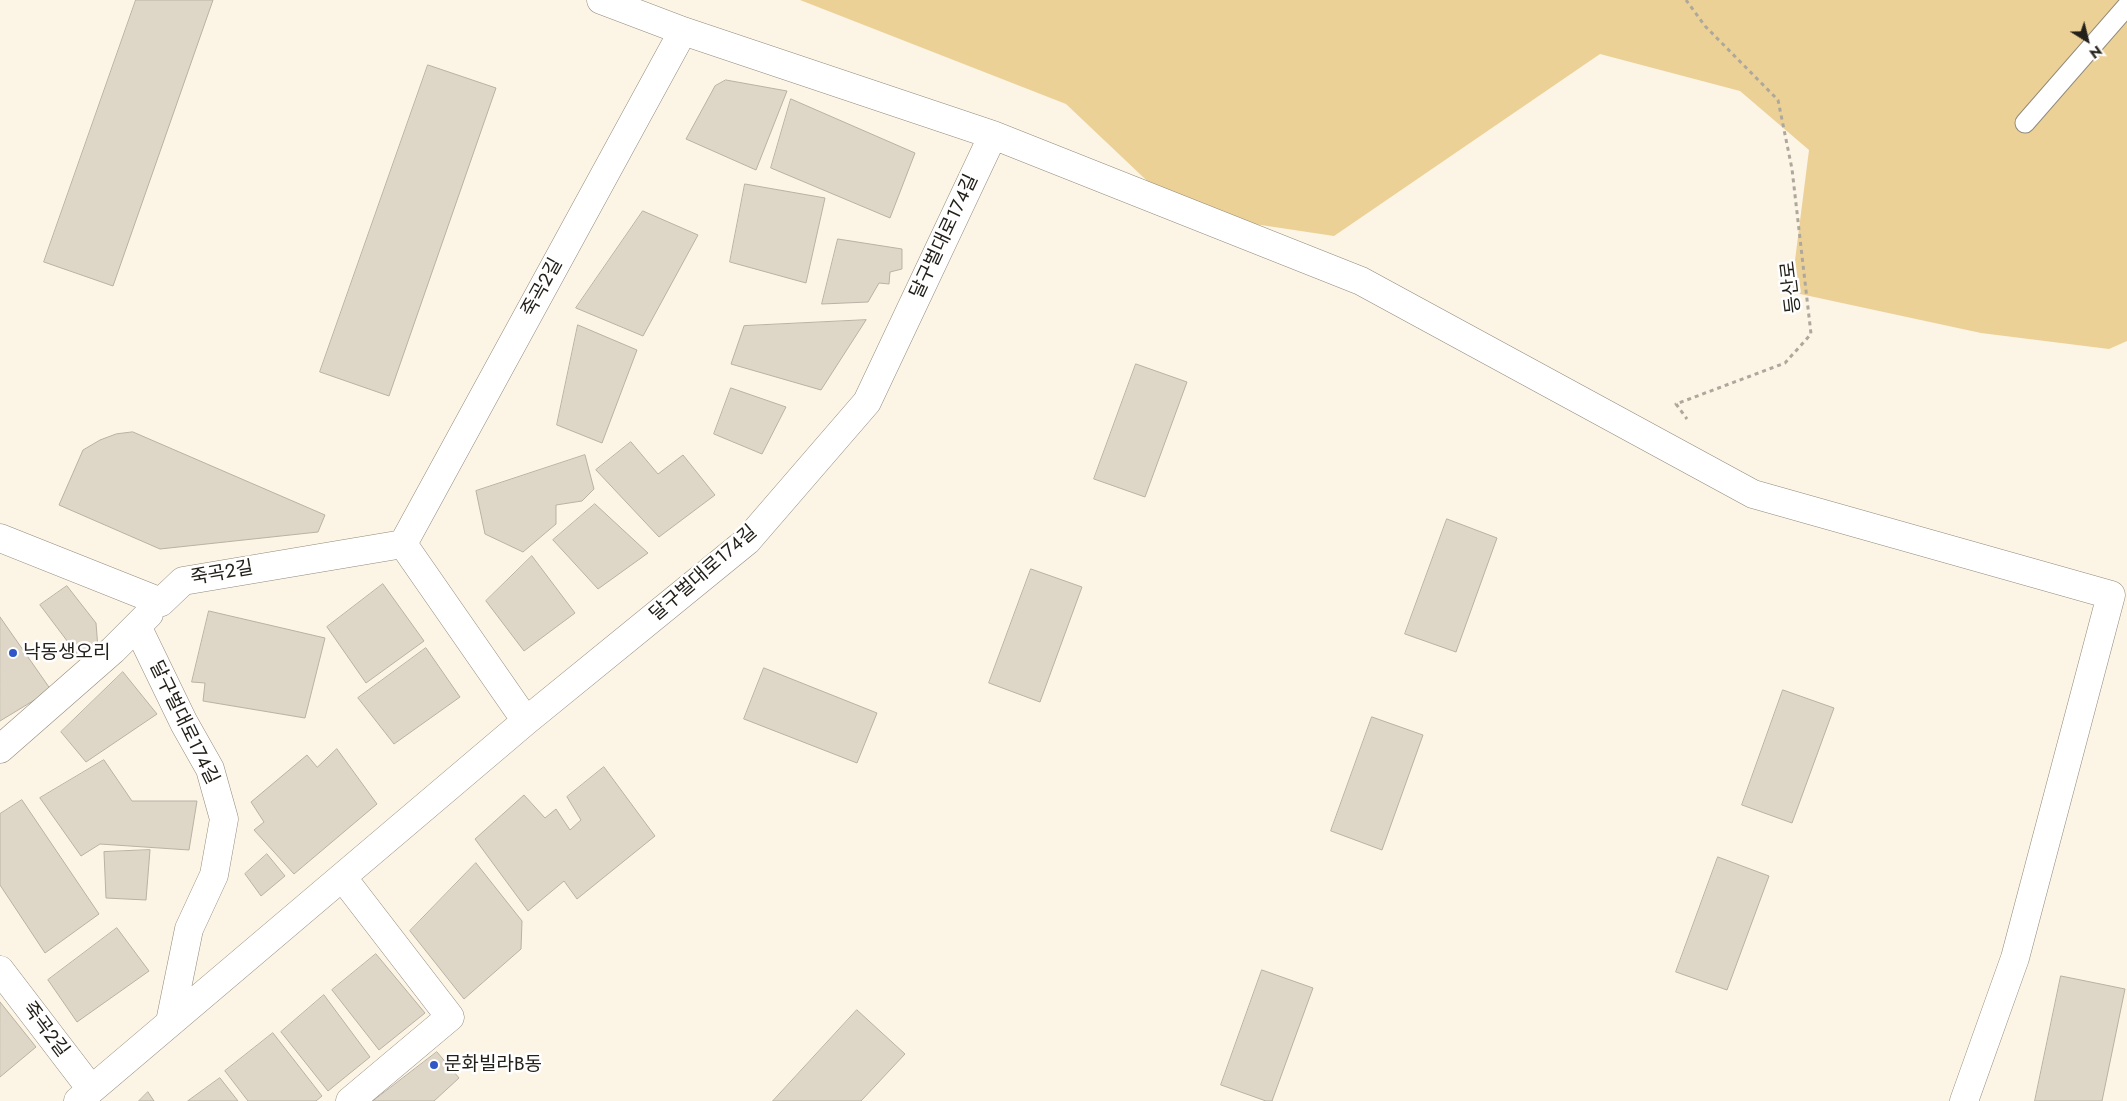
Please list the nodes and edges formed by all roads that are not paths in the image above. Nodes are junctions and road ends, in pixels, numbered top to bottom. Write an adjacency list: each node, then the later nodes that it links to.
1 (601, 0): 3 (street)
2 (2127, 6): 4 (lane)
3 (684, 32): 5 (street); 7 (street, 죽곡2길)
4 (2025, 123)
5 (993, 134): 10 (street, 달구벌대로174길); 17 (street)
6 (0, 538): 8 (street)
7 (403, 544): 8 (street, 죽곡2길); 10 (street)
8 (161, 602): 9 (street, 죽곡2길)
9 (137, 626): 11 (street, 죽곡2길); 14 (street, 달구벌대로174길)
10 (526, 721): 12 (street, 달구벌대로174길)
11 (0, 749)
12 (343, 878): 14 (street, 달구벌대로174길); 16 (street)
13 (0, 970): 15 (street, 죽곡2길)
14 (170, 1022): 15 (street, 달구벌대로174길)
15 (84, 1095)
16 (350, 1101)
17 (1964, 1101)

